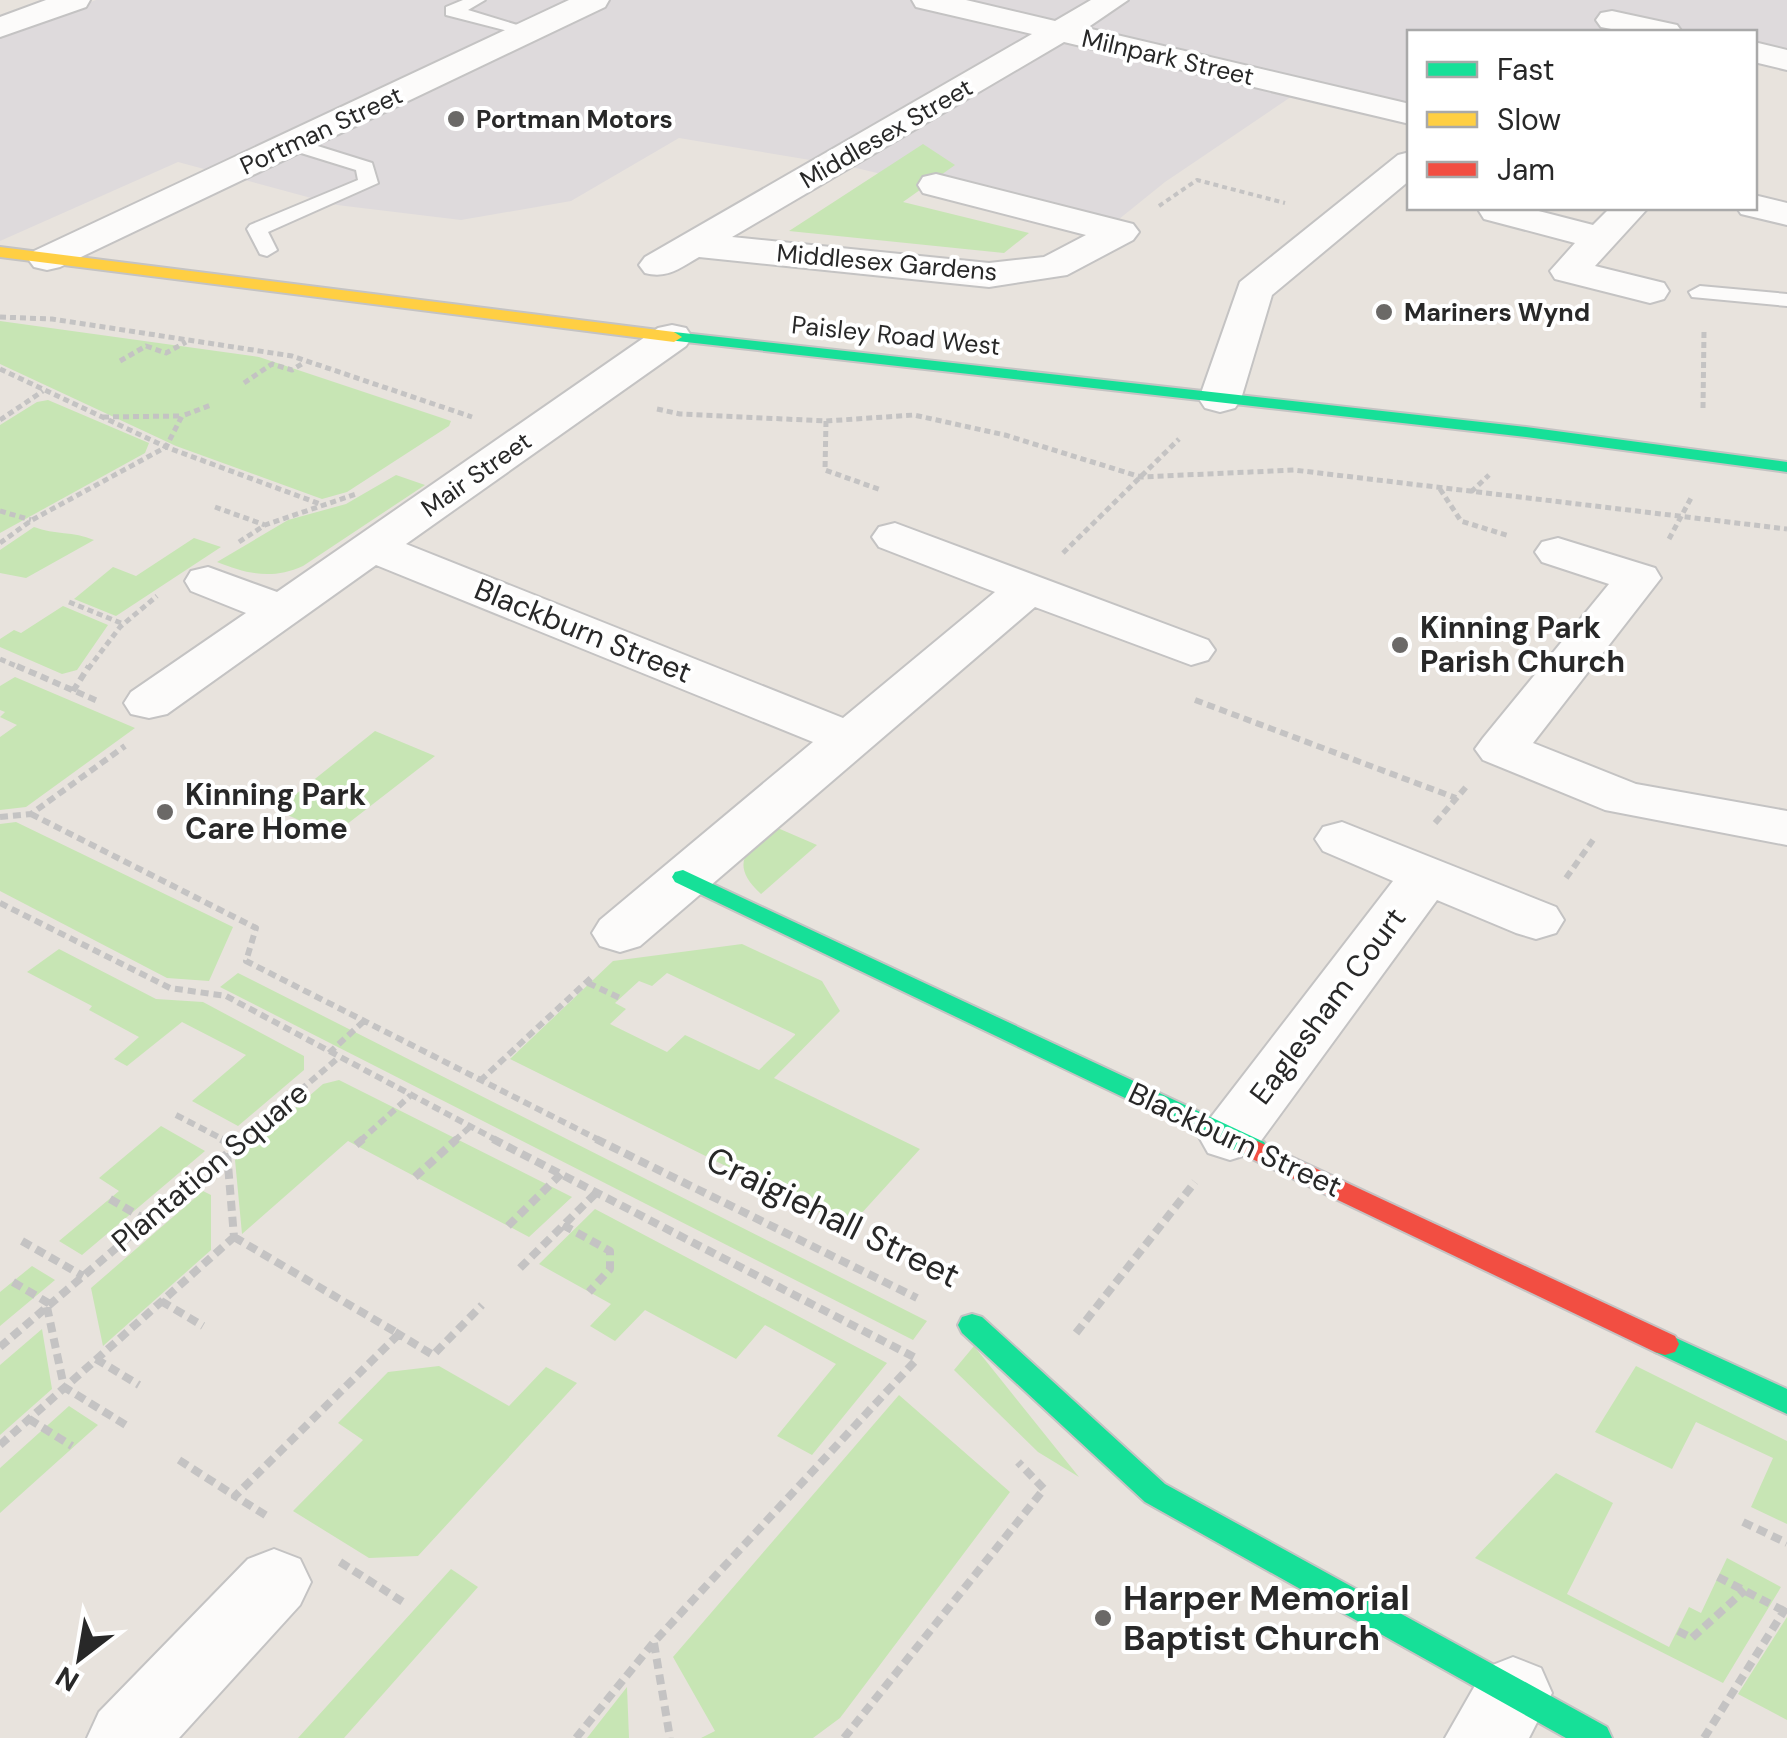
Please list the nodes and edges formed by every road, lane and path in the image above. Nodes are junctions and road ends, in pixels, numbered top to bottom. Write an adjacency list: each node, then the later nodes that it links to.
1 (76, 0): 7 (street)
2 (478, 0): 9 (lane)
3 (594, 0): 9 (street, Portman Street)
4 (927, 0): 10 (street, Milnpark Street)
5 (1114, 0): 10 (street, Middlesex Street)
6 (1615, 18): 8 (street)
7 (0, 28)
8 (1659, 30)
9 (528, 31): 14 (street, Portman Street)
10 (1060, 32): 13 (street, Milnpark Street); 24 (street, Middlesex Street)
11 (1757, 53): 12 (street)
12 (1787, 60)
13 (1407, 113)
14 (292, 144): 25 (lane); 27 (street, Portman Street)
15 (1407, 165): 21 (street)
16 (936, 186): 22 (street)
17 (1757, 207): 20 (street)
18 (1498, 210): 23 (street)
19 (1628, 210): 23 (street)
20 (1787, 214)
21 (1344, 218): 22 (path); 42 (street)
22 (1120, 232): 24 (street, Middlesex Gardens)
23 (1601, 238): 29 (street)
24 (695, 245): 28 (street, Middlesex Street)
25 (267, 250)
26 (0, 252): 27 (main road, Paisley Road West)
27 (47, 259): 34 (main road, Paisley Road West)
28 (658, 264)
29 (1650, 291)
30 (1700, 292): 31 (lane)
31 (1787, 300)
32 (0, 317): 35 (path)
33 (1704, 323): 49 (path)
34 (672, 338): 41 (street, Mair Street); 42 (main road, Paisley Road West)
35 (188, 340): 36 (path); 37 (path)
36 (120, 361)
37 (306, 361): 39 (path); 46 (path)
38 (0, 369): 40 (path)
39 (244, 382)
40 (44, 391): 45 (path); 47 (path)
41 (592, 393): 48 (path); 51 (street, Mair Street)
42 (1220, 399): 53 (main road, Paisley Road West); 54 (path)
43 (211, 405): 44 (path)
44 (182, 416): 45 (path); 52 (path)
45 (100, 417): 52 (path)
46 (472, 417): 50 (path); 51 (path)
47 (0, 420)
48 (826, 420): 54 (path); 61 (path)
49 (1702, 420)
50 (456, 428)
51 (530, 436): 66 (street, Mair Street)
52 (166, 447): 58 (path); 62 (path)
53 (1787, 467)
54 (1140, 477): 55 (path); 70 (path)
55 (1440, 488): 67 (path); 68 (path)
56 (1694, 488): 67 (path)
57 (359, 493): 58 (path)
58 (321, 504): 63 (path)
59 (215, 507): 63 (path)
60 (0, 511): 62 (path)
61 (893, 515): 70 (street)
62 (32, 520): 65 (path)
63 (265, 525): 69 (path)
64 (1787, 529): 67 (path)
65 (0, 543)
66 (371, 547): 72 (street, Mair Street); 79 (street, Blackburn Street)
67 (1662, 547): 68 (street); 80 (street)
68 (1558, 552)
69 (202, 573): 72 (street); 73 (path)
70 (1027, 589): 74 (street); 79 (street)
71 (69, 602): 73 (path)
72 (281, 610): 78 (street, Mair Street)
73 (121, 623): 76 (path)
74 (1191, 650)
75 (0, 659): 76 (path)
76 (74, 691): 78 (path)
77 (1195, 700): 81 (path)
78 (127, 704)
79 (850, 738): 87 (street)
80 (1501, 750): 81 (path); 82 (street)
81 (1456, 798): 86 (path)
82 (1624, 798): 84 (street); 89 (path)
83 (0, 817): 93 (path, Craigiehall Street)
84 (1787, 828)
85 (1342, 839): 86 (street, Eaglesham Court)
86 (1427, 874): 89 (street, Eaglesham Court); 99 (street, Eaglesham Court)
87 (683, 877): 90 (street); 99 (main road, Blackburn Street)
88 (0, 903): 94 (path)
89 (1536, 920)
90 (620, 933): 91 (path)
91 (588, 983): 92 (path); 95 (path)
92 (620, 998)
93 (364, 1022): 94 (path, Plantation Square); 95 (path, Craigiehall Street)
94 (333, 1056): 96 (path); 101 (path, Plantation Square)
95 (480, 1082): 118 (path, Craigiehall Street)
96 (411, 1095): 98 (path); 100 (path)
97 (176, 1114): 101 (path)
98 (471, 1126): 102 (path); 103 (path)
99 (1230, 1138): 126 (main road, Blackburn Street)
100 (356, 1145)
101 (231, 1149): 106 (path, Plantation Square); 109 (path)
102 (562, 1173): 104 (path); 107 (path)
103 (416, 1177)
104 (598, 1191): 108 (path); 123 (path)
105 (110, 1199): 106 (path)
106 (148, 1220): 112 (path, Plantation Square)
107 (508, 1226)
108 (563, 1226): 111 (path); 114 (path)
109 (234, 1236): 115 (path); 120 (path)
110 (22, 1241): 112 (path)
111 (520, 1268)
112 (82, 1276): 116 (path, Plantation Square)
113 (13, 1282): 116 (path)
114 (588, 1292)
115 (161, 1301): 119 (path); 122 (path)
116 (49, 1305): 121 (path, Plantation Square); 125 (path)
117 (482, 1305): 120 (path)
118 (972, 1325): 142 (main road, Craigiehall Street)
119 (203, 1326)
120 (393, 1331): 133 (path)
121 (0, 1347)
122 (96, 1359): 124 (path); 125 (path)
123 (930, 1372)
124 (139, 1385)
125 (64, 1387): 127 (path); 128 (path)
126 (1787, 1402)
127 (30, 1418): 129 (path); 130 (path)
128 (129, 1428)
129 (0, 1445)
130 (72, 1446)
131 (1006, 1450): 146 (path)
132 (180, 1460): 133 (path)
133 (235, 1496): 136 (path)
134 (1743, 1522): 135 (path)
135 (1787, 1543)
136 (298, 1556): 139 (path); 143 (street)
137 (1718, 1577): 138 (path)
138 (1745, 1590): 140 (path); 141 (path)
139 (403, 1602)
140 (1786, 1608): 148 (path)
141 (1678, 1631)
142 (1499, 1715): 147 (main road, Craigiehall Street)
143 (126, 1738)
144 (576, 1738): 145 (path)
145 (670, 1738)
146 (844, 1738)
147 (1596, 1738)
148 (1704, 1738)

